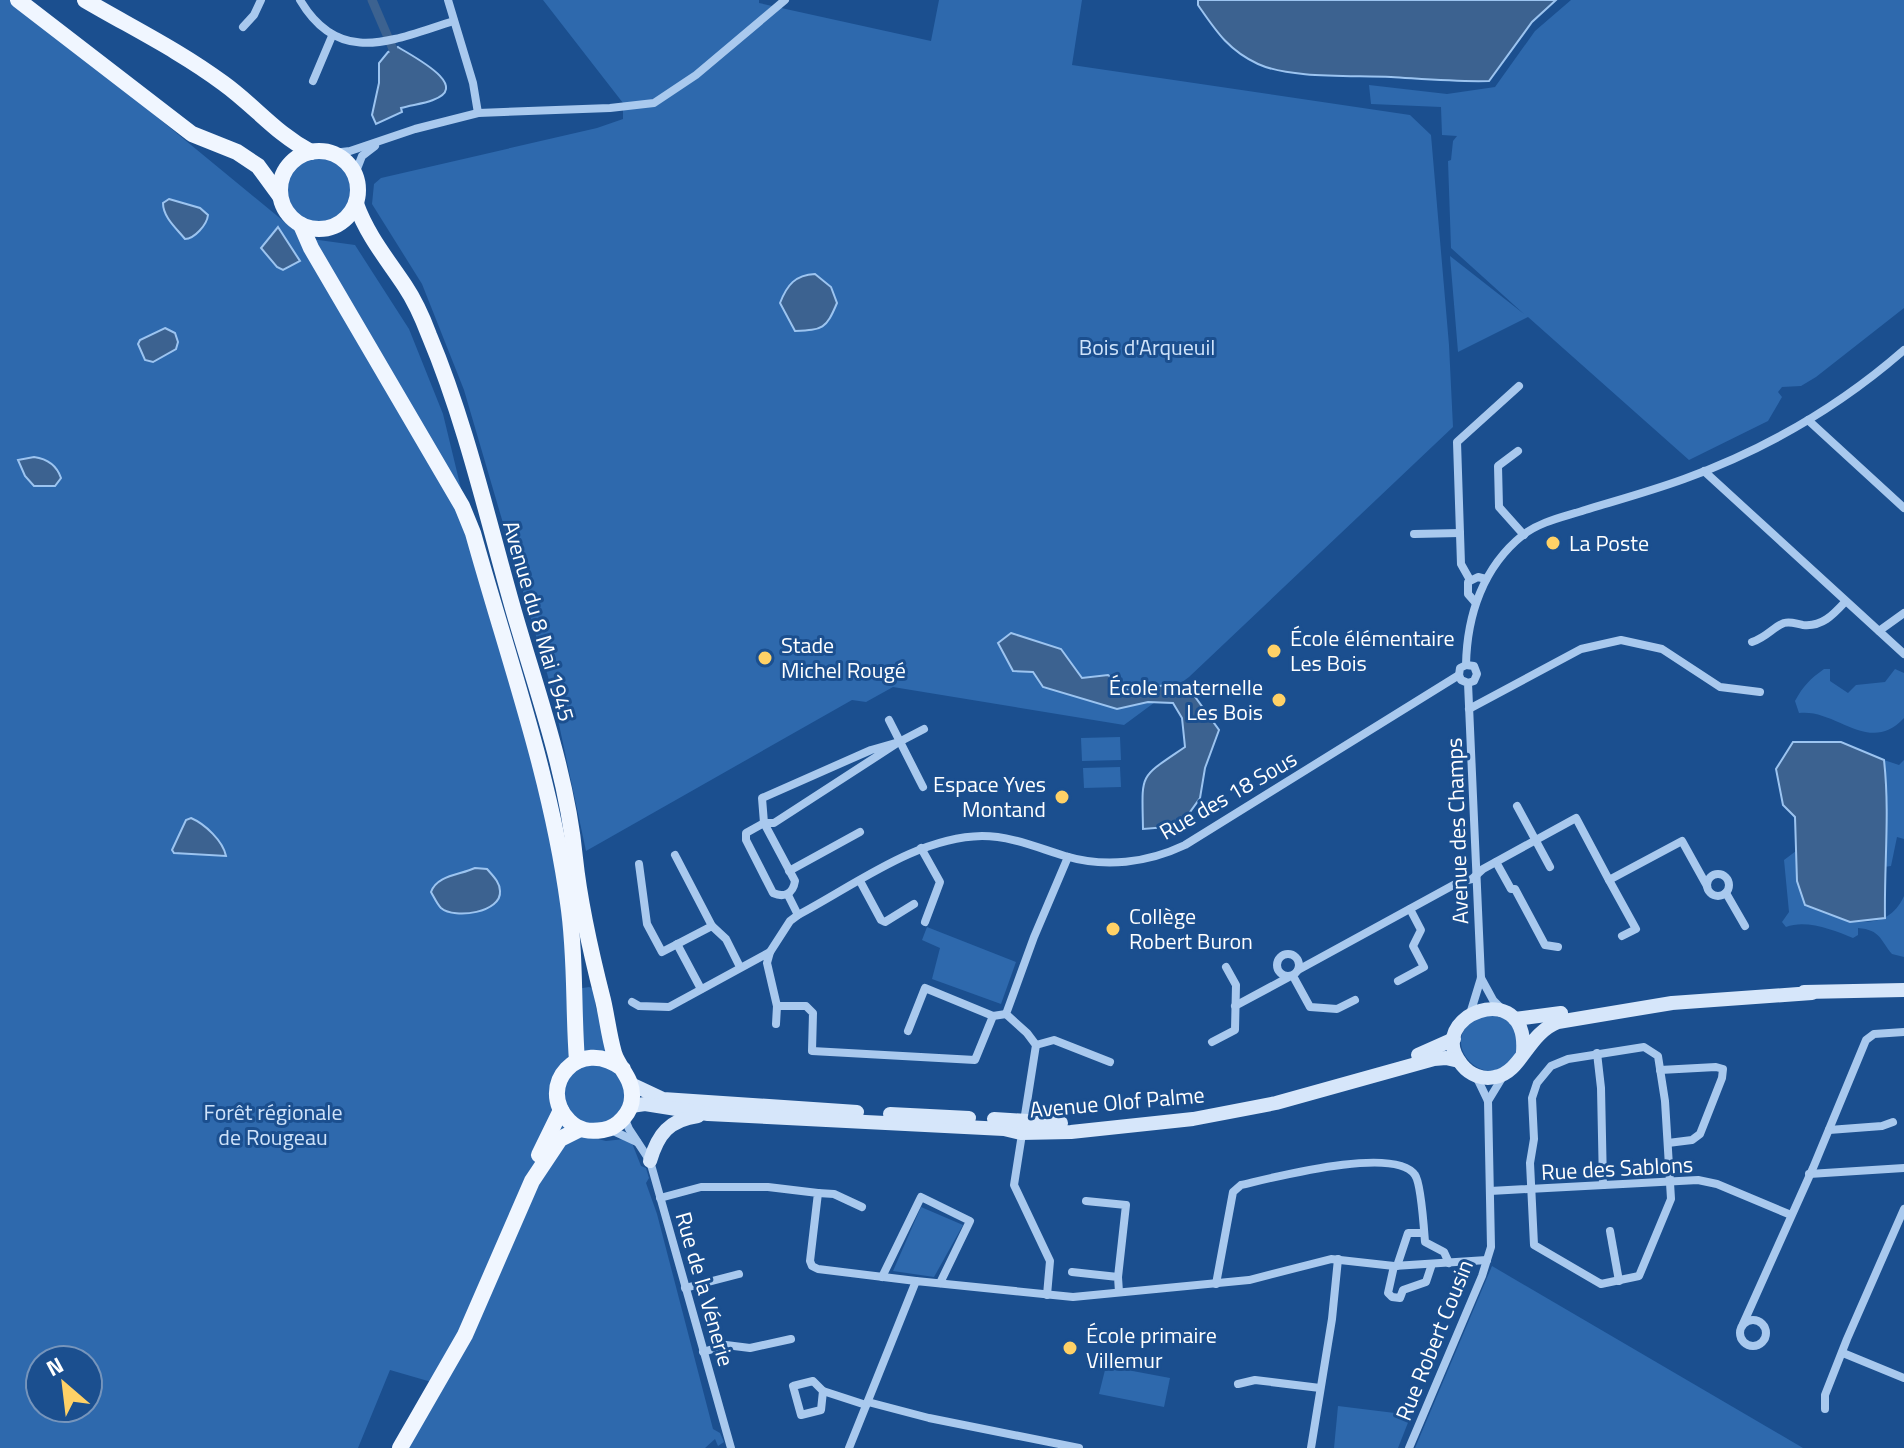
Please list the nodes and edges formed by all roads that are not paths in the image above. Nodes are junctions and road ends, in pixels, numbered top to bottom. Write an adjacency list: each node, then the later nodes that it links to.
1 (18, 0): 16 (main road)
2 (85, 0): 13 (main road)
3 (261, 0): 8 (street)
4 (300, 0): 9 (street)
5 (448, 0): 7 (street)
6 (785, 0): 11 (street)
7 (454, 21): 9 (street); 11 (street)
8 (243, 27)
9 (332, 36): 10 (street)
10 (313, 81)
11 (478, 113): 12 (street)
12 (388, 138): 14 (street); 15 (street)
13 (311, 152): 14 (main road); 16 (main road)
14 (333, 153): 15 (main road)
15 (355, 174): 17 (main road)
16 (280, 196): 18 (main road)
17 (356, 204): 18 (main road); 100 (main road, Avenue du 8 Mai 1945)
18 (301, 225): 97 (main road)
19 (1900, 353): 20 (street); 22 (street, Avenue des Champs)
20 (1904, 365)
21 (1519, 386): 26 (street)
22 (1808, 420): 24 (street, Avenue des Champs); 25 (street)
23 (1518, 451): 28 (street)
24 (1704, 471): 28 (street, Avenue des Champs); 32 (street)
25 (1904, 508)
26 (1460, 533): 27 (street); 30 (street)
27 (1414, 534)
28 (1524, 535): 29 (street, Avenue des Champs)
29 (1486, 579): 30 (street); 31 (street, Avenue des Champs)
30 (1470, 580): 31 (street)
31 (1475, 602): 37 (street, Avenue des Champs)
32 (1845, 602): 34 (street); 35 (street)
33 (1904, 613): 34 (street)
34 (1879, 631): 36 (street)
35 (1752, 642)
36 (1904, 654)
37 (1466, 665): 38 (street); 39 (street, Avenue des Champs)
38 (1459, 675): 39 (street); 52 (street, Rue des 18 Sous)
39 (1468, 683): 41 (street, Avenue des Champs)
40 (1760, 692): 41 (street)
41 (1469, 709): 57 (street, Avenue des Champs)
42 (889, 720): 44 (street)
43 (924, 729): 44 (street)
44 (899, 742): 45 (street); 47 (street); 47 (street)
45 (923, 787)
46 (1517, 806): 49 (street)
47 (764, 823): 56 (street); 62 (street)
48 (860, 832): 56 (street)
49 (1536, 840): 53 (street); 55 (street); 58 (street)
50 (921, 848): 52 (street, Rue des 18 Sous); 59 (street, Rue des 18 Sous); 66 (street)
51 (675, 855): 67 (street)
52 (1068, 857): 85 (street)
53 (1496, 862): 57 (street); 71 (street)
54 (639, 864): 70 (street)
55 (1550, 867)
56 (789, 871): 62 (street)
57 (1476, 876): 64 (street); 76 (street, Avenue des Champs)
58 (1609, 880): 60 (street); 69 (street)
59 (860, 881): 63 (street); 65 (street, Rue des 18 Sous)
60 (1707, 886): 61 (street); 61 (street)
61 (1726, 893): 68 (street)
62 (788, 895): 65 (street)
63 (914, 904)
64 (1410, 909): 75 (street); 77 (street)
65 (798, 915): 72 (street, Rue des 18 Sous)
66 (925, 922)
67 (712, 926): 70 (street); 73 (street)
68 (1745, 926)
69 (1622, 936)
70 (677, 944): 78 (street)
71 (1558, 947)
72 (770, 952): 73 (street); 83 (street)
73 (740, 967): 78 (street)
74 (1226, 967): 84 (street)
75 (1294, 974): 81 (street); 84 (street)
76 (1481, 978): 86 (street, Avenue des Champs); 88 (street)
77 (1398, 981)
78 (701, 989): 82 (street)
79 (1904, 990): 80 (main road)
80 (1812, 993): 88 (main road); 95 (main road)
81 (1355, 1000)
82 (632, 1002)
83 (777, 1006): 87 (street); 89 (street)
84 (1235, 1006): 93 (street)
85 (1006, 1014): 87 (street); 94 (street)
86 (1470, 1014): 88 (main road); 92 (main road)
87 (993, 1016): 90 (street)
88 (1510, 1016): 95 (main road)
89 (776, 1024)
90 (908, 1031)
91 (1904, 1032): 113 (street)
92 (1454, 1039): 98 (main road); 110 (main road, Avenue Olof Palme)
93 (1212, 1042)
94 (1036, 1045): 99 (street); 110 (street)
95 (1523, 1052): 102 (main road)
96 (1597, 1053): 101 (street); 121 (street); 122 (street)
97 (577, 1061): 100 (main road); 106 (main road)
98 (1459, 1061): 103 (main road); 110 (main road, Avenue Olof Palme)
99 (1110, 1062)
100 (623, 1069): 104 (main road)
101 (1660, 1070): 115 (street); 115 (street)
102 (1509, 1072): 103 (main road); 105 (street)
103 (1475, 1076): 105 (street, Rue Robert Cousin)
104 (631, 1084): 107 (main road); 110 (main road, Avenue Olof Palme)
105 (1488, 1101): 123 (street, Rue Robert Cousin)
106 (561, 1110): 111 (main road); 119 (main road)
107 (628, 1111): 108 (main road, Avenue Olof Palme); 112 (main road); 114 (street, Rue de la Vénerie)
108 (708, 1114): 110 (main road, Avenue Olof Palme); 116 (main road)
109 (1893, 1122): 113 (street)
110 (1022, 1128): 149 (street)
111 (580, 1129): 112 (main road); 119 (main road)
112 (608, 1129): 114 (street)
113 (1829, 1130): 118 (street)
114 (637, 1142): 116 (street, Rue de la Vénerie)
115 (1668, 1143): 120 (street)
116 (650, 1161): 125 (street, Rue de la Vénerie)
117 (1904, 1168): 118 (street)
118 (1809, 1174): 129 (street)
119 (532, 1181): 161 (main road)
120 (1670, 1181): 121 (street, Rue des Sablons); 129 (street, Rue des Sablons); 144 (street)
121 (1603, 1185): 122 (street, Rue des Sablons)
122 (1530, 1190): 123 (street, Rue des Sablons); 144 (street)
123 (1490, 1191): 134 (street, Rue Robert Cousin)
124 (818, 1193): 125 (street); 127 (street); 141 (street)
125 (660, 1198): 147 (street, Rue de la Vénerie)
126 (1086, 1201): 142 (street)
127 (862, 1207)
128 (1904, 1209): 132 (street)
129 (1791, 1215): 150 (street)
130 (1610, 1231): 144 (street)
131 (1424, 1233): 136 (street); 138 (street); 146 (street)
132 (1884, 1255): 135 (street); 153 (street)
133 (1338, 1259): 138 (street); 146 (street); 156 (street)
134 (1487, 1260): 136 (street); 167 (street, Rue Robert Cousin)
135 (1895, 1260)
136 (1449, 1263): 137 (street)
137 (1432, 1264): 138 (street); 138 (street)
138 (1395, 1266)
139 (1072, 1272): 142 (street)
140 (739, 1274): 147 (street)
141 (882, 1277): 143 (street); 145 (street)
142 (1118, 1277): 148 (street)
143 (916, 1281): 145 (street); 158 (street)
144 (1619, 1281)
145 (940, 1283): 149 (street)
146 (1216, 1284): 148 (street)
147 (685, 1288): 152 (street, Rue de la Vénerie)
148 (1119, 1292): 149 (street)
149 (1047, 1295)
150 (1743, 1324)
151 (791, 1339): 152 (street)
152 (703, 1352): 162 (street, Rue de la Vénerie)
153 (1843, 1353): 154 (street); 159 (street)
154 (1904, 1378)
155 (1238, 1384): 156 (street)
156 (1320, 1388): 166 (street)
157 (823, 1391): 157 (street); 158 (street)
158 (867, 1403): 160 (street); 163 (street)
159 (1825, 1409)
160 (1014, 1436): 164 (street); 165 (street)
161 (400, 1448)
162 (731, 1448)
163 (849, 1448)
164 (1012, 1448)
165 (1079, 1448)
166 (1311, 1448)
167 (1409, 1448)

